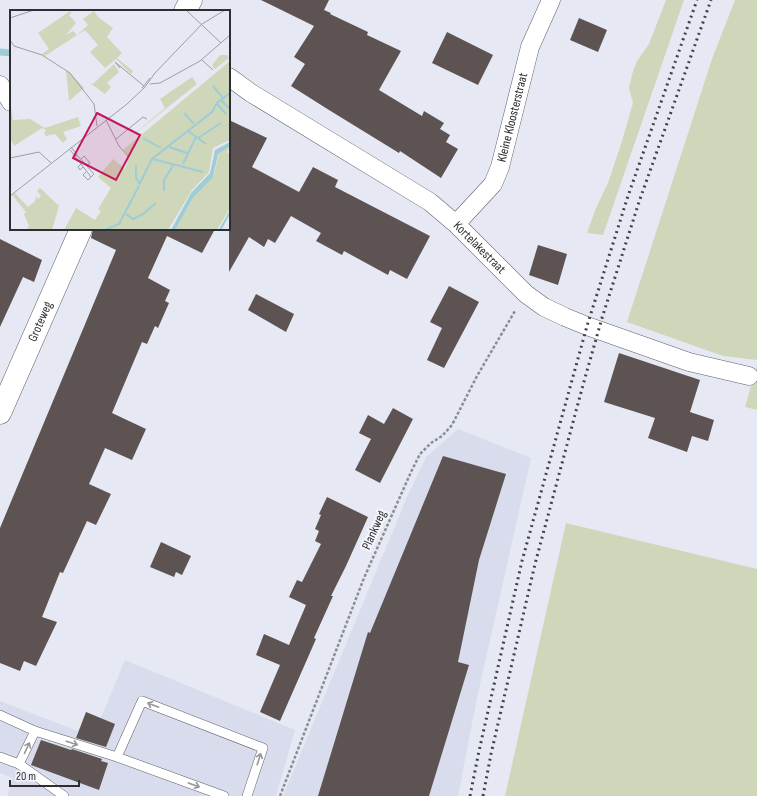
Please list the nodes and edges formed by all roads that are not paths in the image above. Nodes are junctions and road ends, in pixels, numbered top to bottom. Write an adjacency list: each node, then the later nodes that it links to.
1 (191, 0): 3 (main road)
2 (550, 0): 7 (street, Kleine Kloosterstraat)
3 (186, 10)
4 (230, 78): 7 (street, Kortelakestraat)
5 (0, 85): 6 (street)
6 (10, 100)
7 (456, 224): 9 (street, Kortelakestraat)
8 (81, 230): 10 (main road, Groteweg)
9 (749, 376)
10 (0, 413)
11 (0, 715): 12 (lane)
12 (35, 731): 14 (lane, one-way to 14); 15 (lane, one-way to 12)
13 (0, 757): 15 (lane)
14 (117, 757): 17 (lane, one-way to 17); 18 (lane, one-way to 14)
15 (19, 764): 16 (lane)
16 (64, 796)
17 (224, 796)
18 (247, 796)

